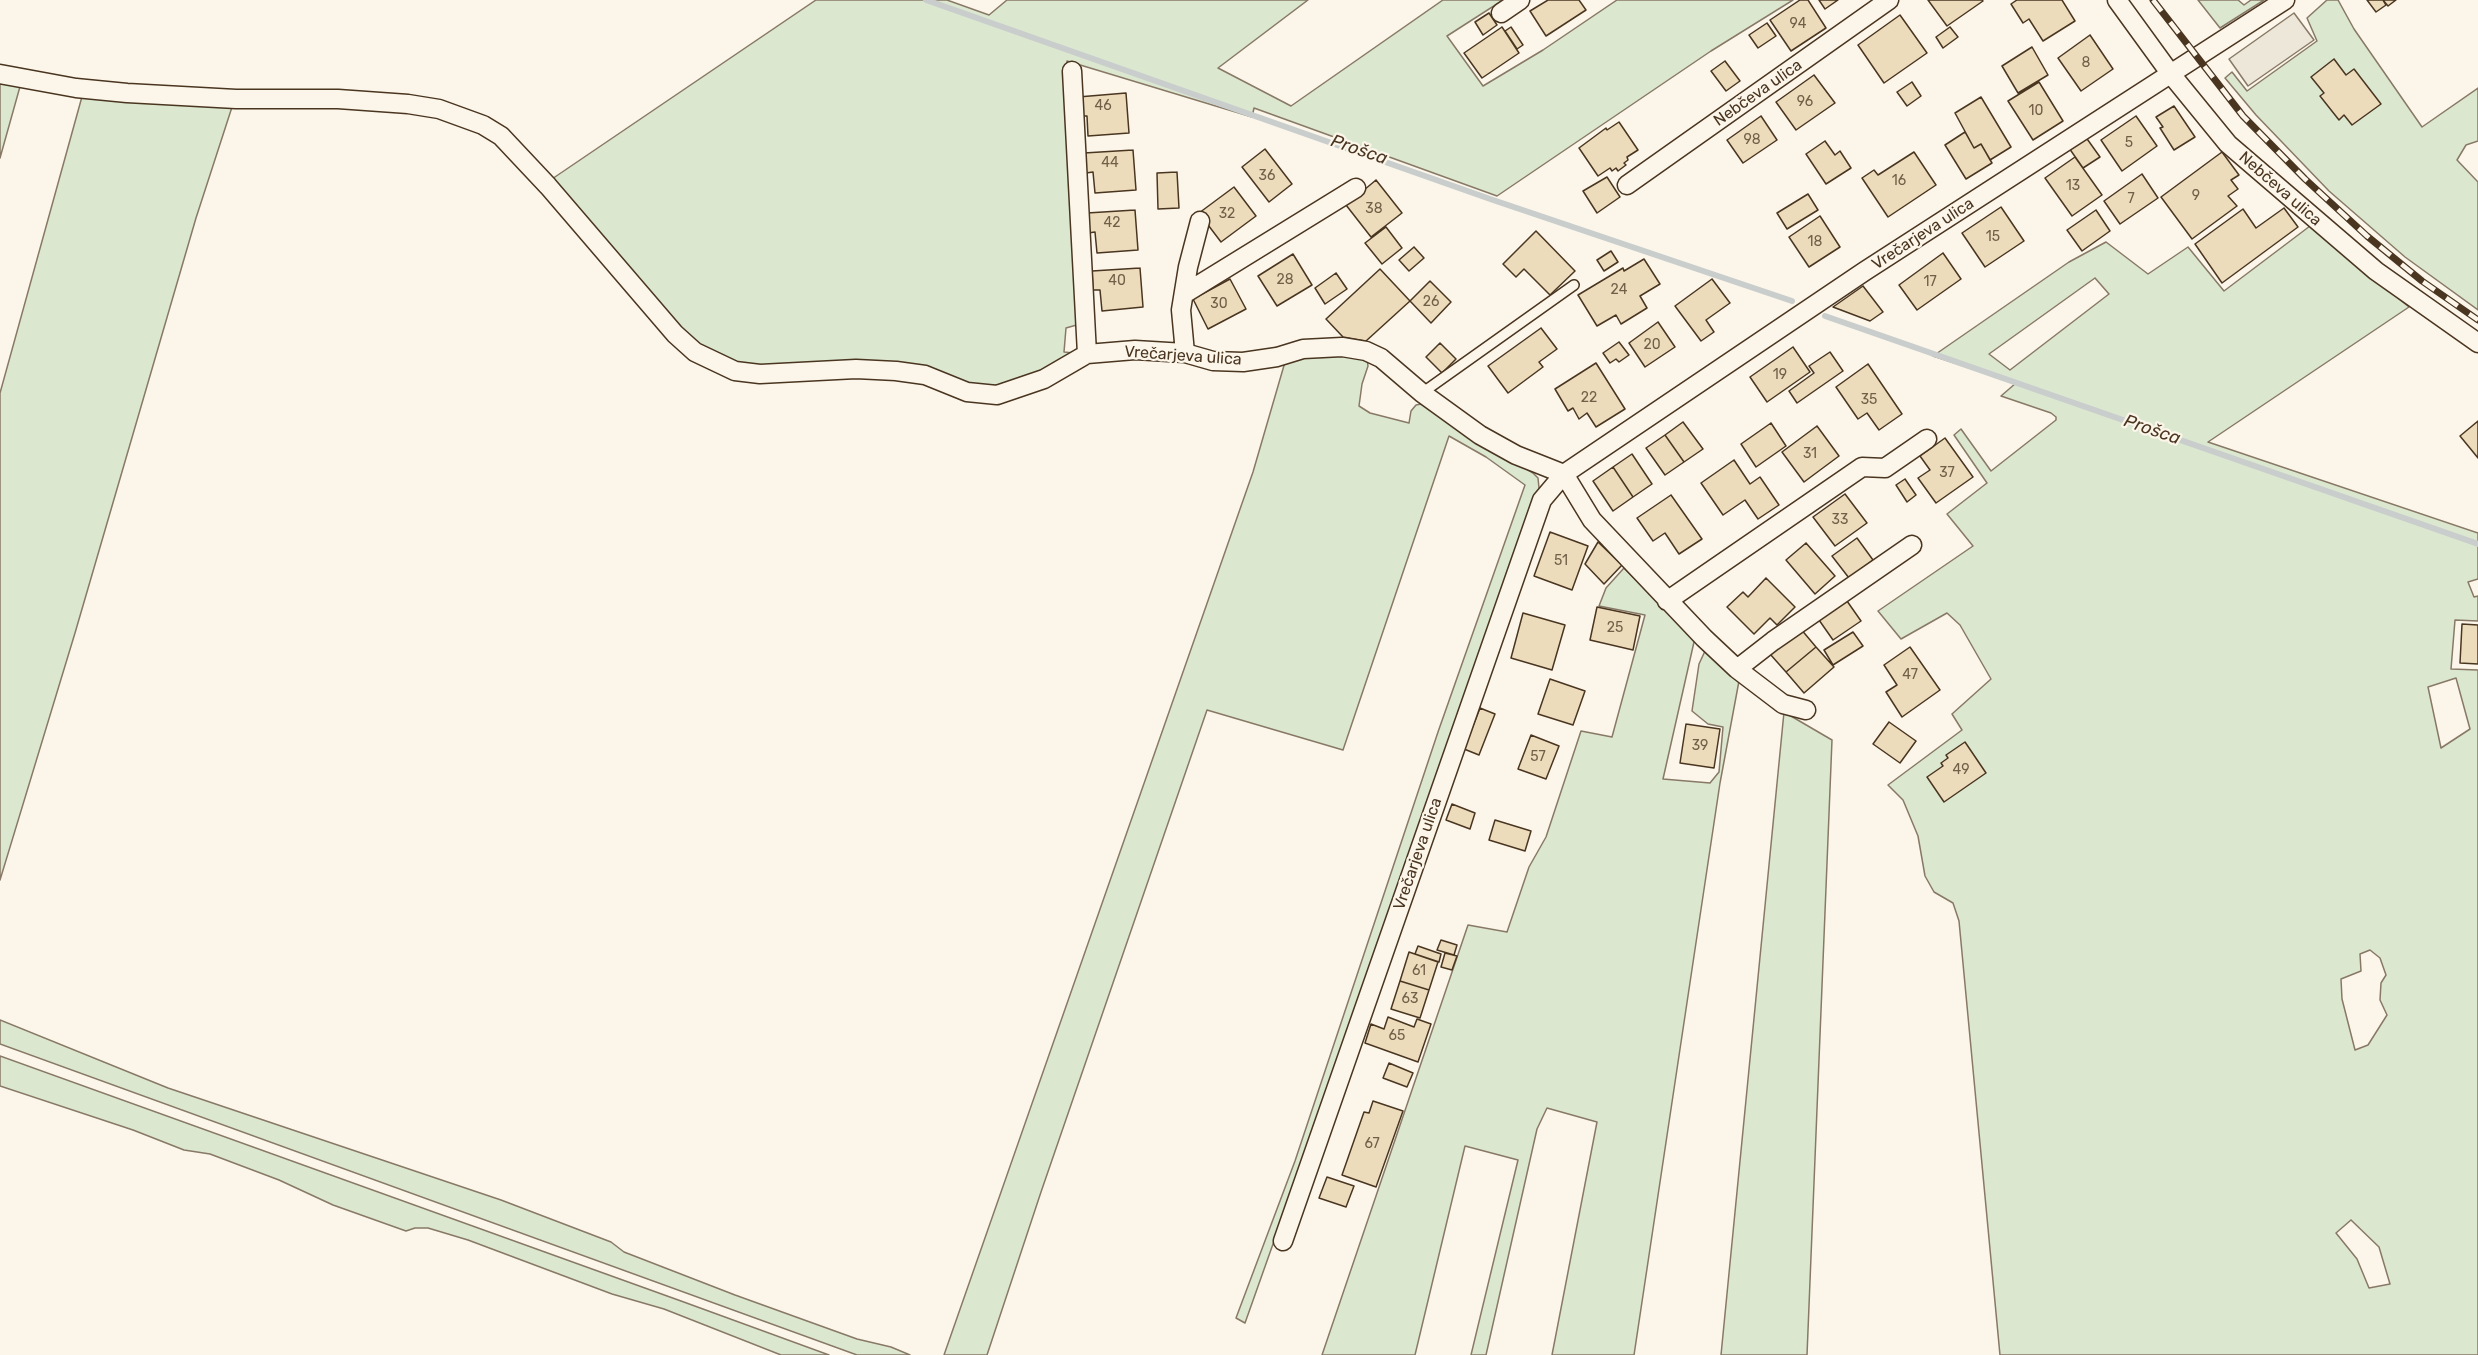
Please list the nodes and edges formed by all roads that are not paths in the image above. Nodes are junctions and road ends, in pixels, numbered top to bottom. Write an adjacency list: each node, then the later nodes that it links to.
1 (1520, 0): 5 (street)
2 (1888, 0): 9 (street, Nebčeva ulica)
3 (2117, 0): 7 (street, Nebčeva ulica)
4 (2285, 0): 7 (street, Vrečarjeva ulica)
5 (1501, 13)
6 (1072, 71): 16 (street)
7 (2170, 73): 14 (street, Nebčeva ulica); 19 (street, Vrečarjeva ulica)
8 (0, 74): 16 (street, Vrečarjeva ulica)
9 (1627, 185)
10 (1356, 188): 13 (street)
11 (1200, 221): 13 (street)
12 (1574, 285): 17 (lane)
13 (1184, 294): 15 (street)
14 (2478, 343)
15 (1185, 353): 16 (street, Vrečarjeva ulica); 17 (street, Vrečarjeva ulica)
16 (1087, 354)
17 (1422, 393): 19 (street, Vrečarjeva ulica)
18 (1927, 440): 21 (street)
19 (1564, 474): 21 (street); 24 (street, Vrečarjeva ulica)
20 (1912, 545): 22 (street)
21 (1667, 601): 22 (street)
22 (1737, 669): 23 (street)
23 (1806, 710)
24 (1283, 1241)

